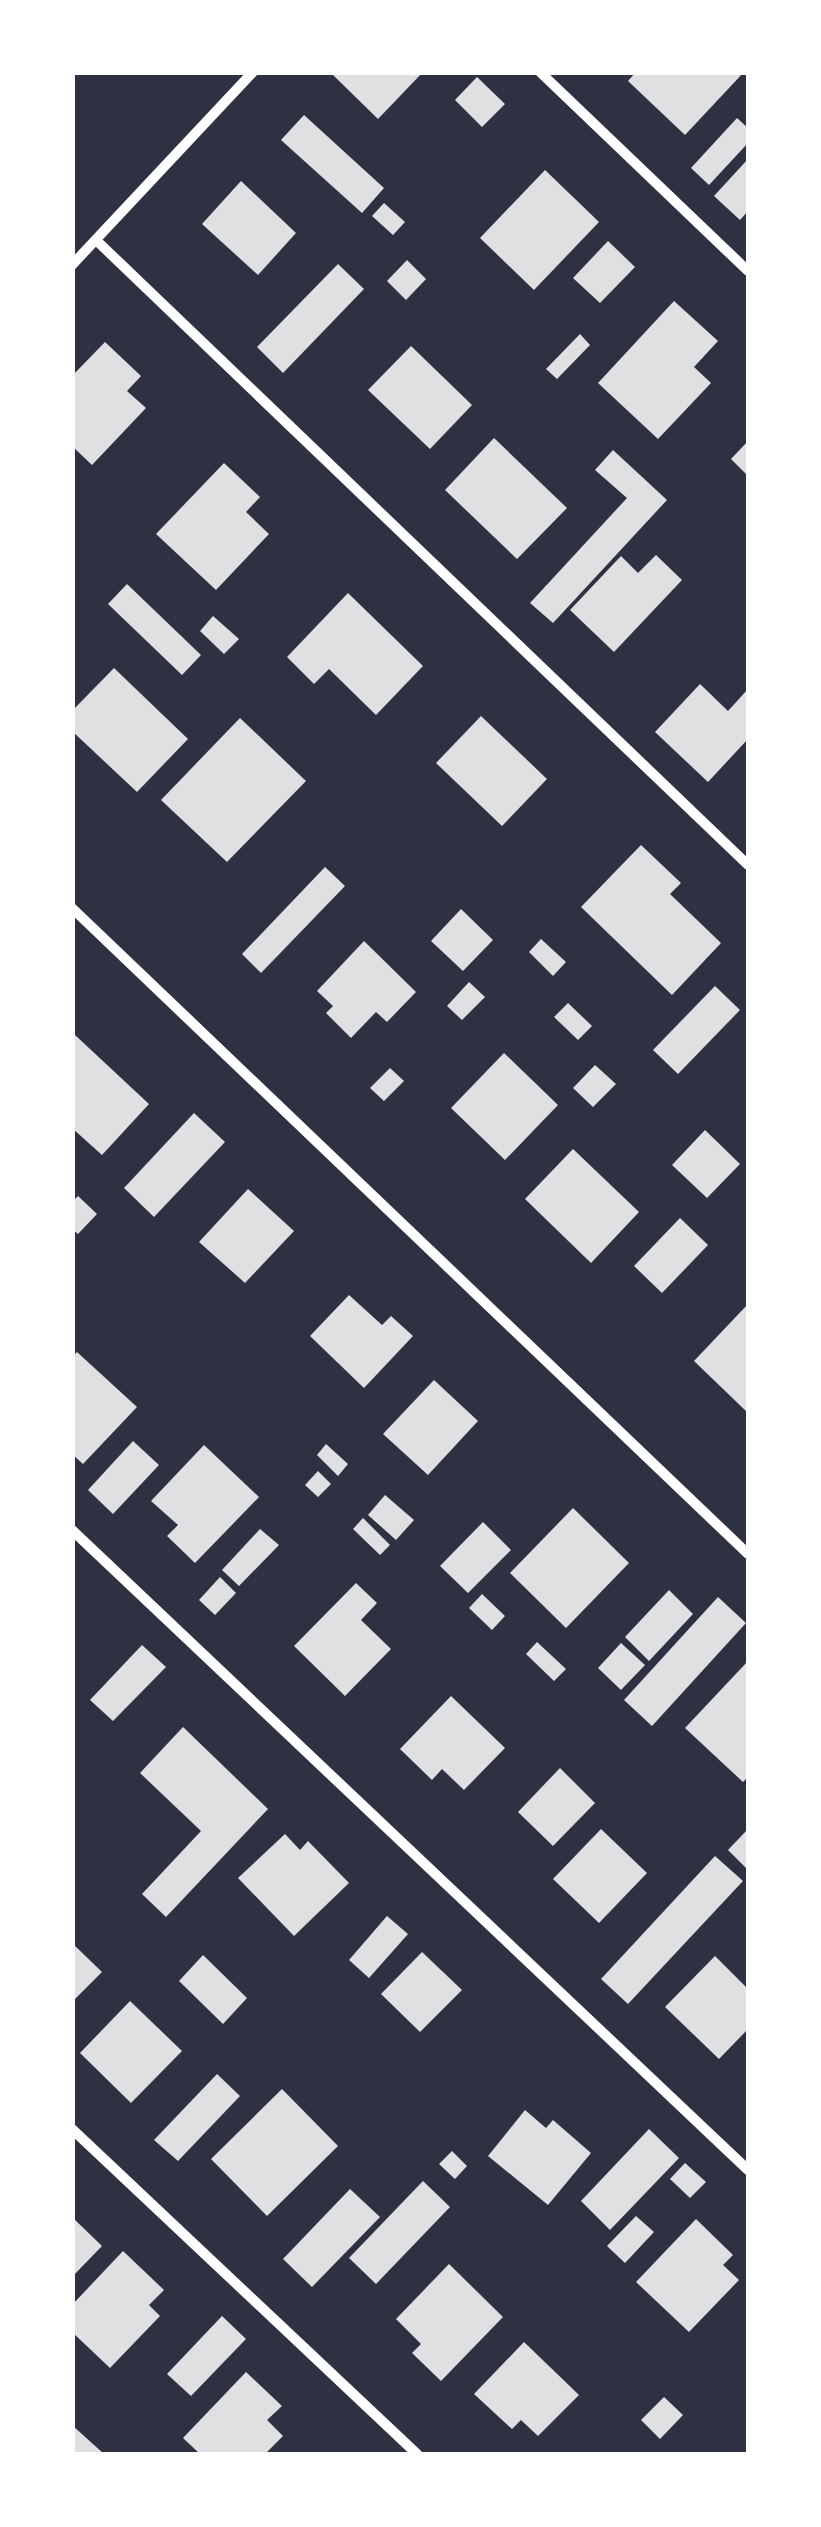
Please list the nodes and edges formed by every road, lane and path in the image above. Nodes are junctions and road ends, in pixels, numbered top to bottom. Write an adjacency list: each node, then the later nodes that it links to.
1 (252, 72): 3 (street)
2 (540, 72): 5 (street)
3 (96, 241): 4 (street); 6 (street)
4 (72, 265)
5 (748, 271)
6 (748, 865)
7 (72, 908): 9 (street)
8 (72, 1530): 11 (street)
9 (748, 1554)
10 (72, 2129): 12 (street)
11 (748, 2170)
12 (417, 2454)

